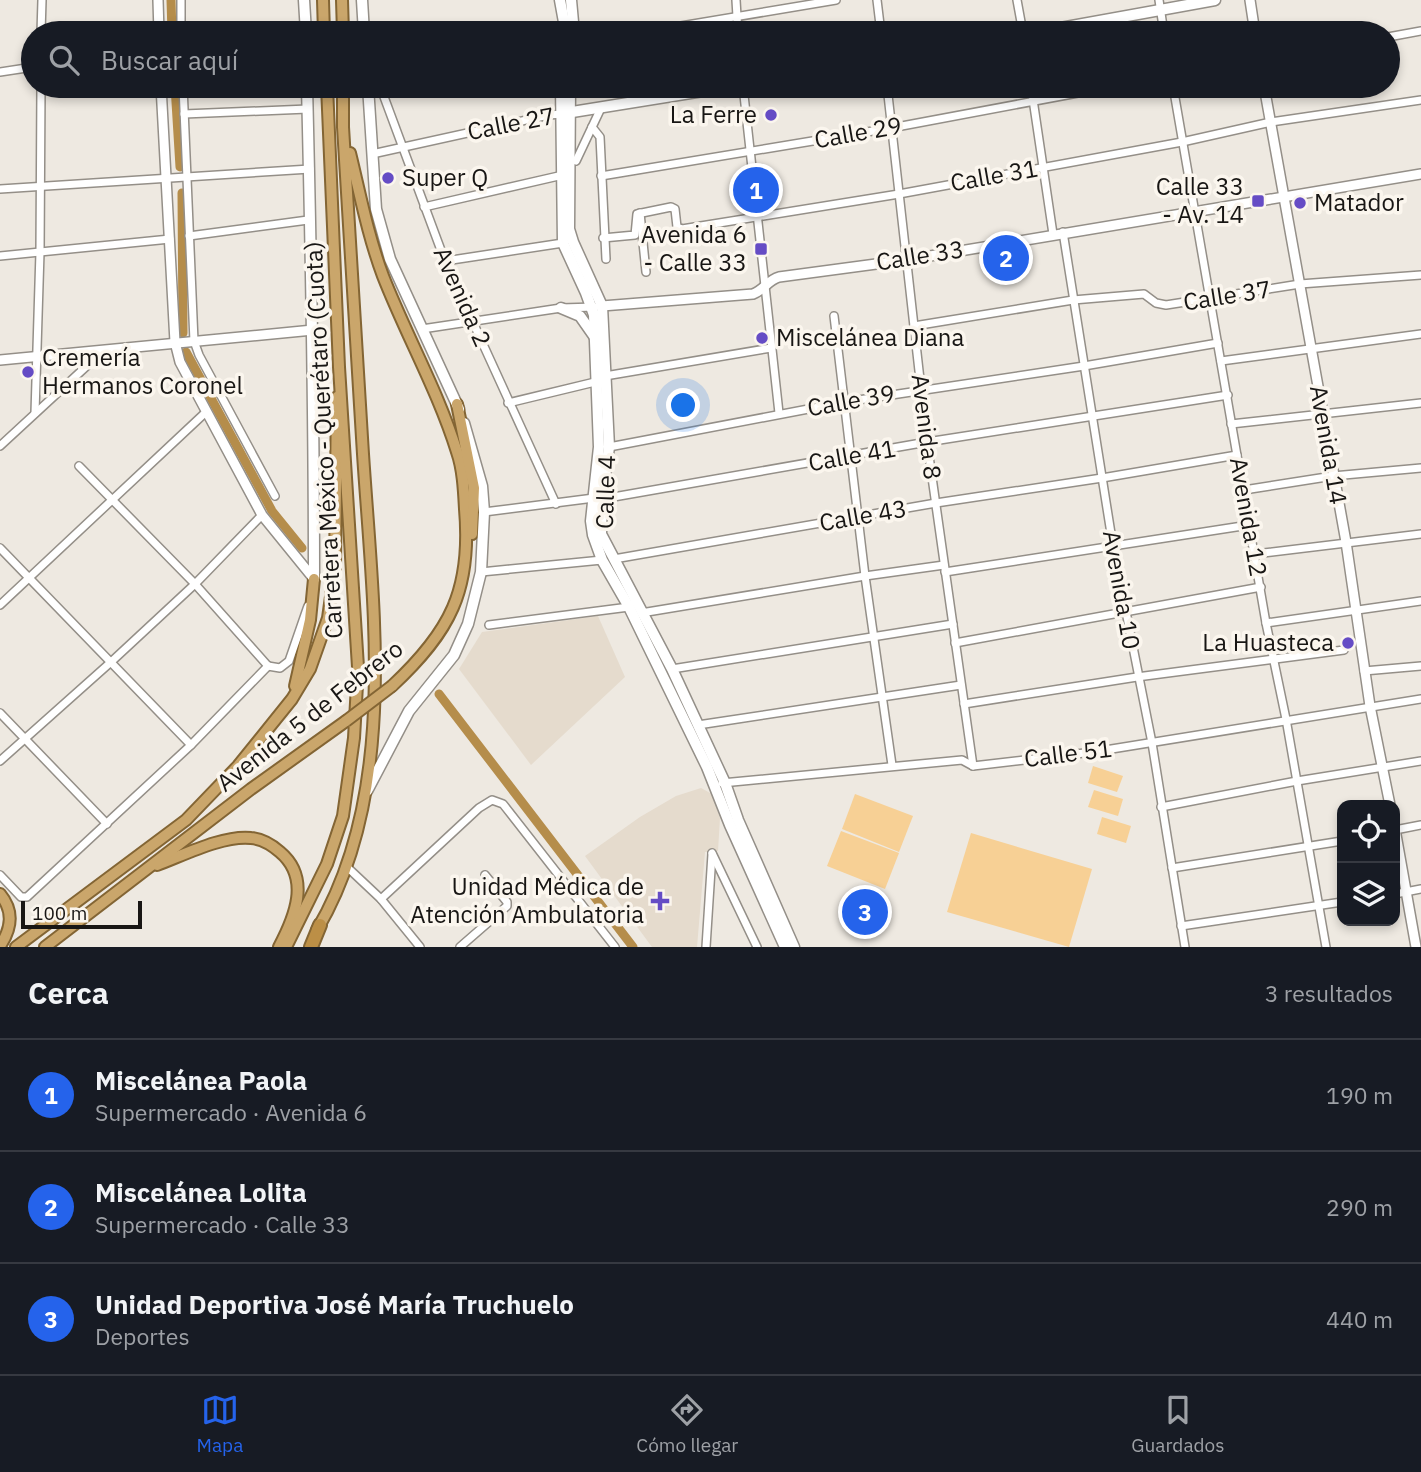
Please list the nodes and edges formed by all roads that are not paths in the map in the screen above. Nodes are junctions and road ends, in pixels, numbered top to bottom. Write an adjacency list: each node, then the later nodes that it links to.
1 (42, 0): 17 (street)
2 (158, 0): 18 (street)
3 (181, 0): 19 (street)
4 (304, 0): 20 (main road)
5 (362, 0): 22 (main road)
6 (560, 0): 23 (main road)
7 (571, 0): 24 (main road)
8 (736, 0): 16 (street)
9 (836, 0): 16 (street)
10 (877, 0): 27 (street)
11 (1017, 0): 28 (street)
12 (1215, 0): 15 (main road)
13 (1250, 0): 30 (street)
14 (343, 3): 21 (highway)
15 (1160, 5): 29 (main road)
16 (737, 17): 25 (street); 26 (street)
17 (41, 21)
18 (159, 21)
19 (181, 21)
20 (305, 21)
21 (343, 21)
22 (363, 21)
23 (563, 21)
24 (573, 21)
25 (712, 21)
26 (737, 21)
27 (880, 21)
28 (1021, 21)
29 (1087, 21)
30 (1253, 21)
31 (1421, 31): 32 (street)
32 (1400, 35)
33 (21, 69): 34 (street)
34 (0, 72)
35 (41, 98): 73 (street)
36 (162, 98): 72 (street)
37 (183, 98): 56 (street)
38 (308, 98): 54 (main road)
39 (328, 98): 117 (highway, Carretera México - Querétaro (Cuota))
40 (343, 98): 58 (highway, Carretera México - Querétaro (Cuota))
41 (369, 98): 64 (main road)
42 (384, 98): 62 (street, Avenida 2)
43 (563, 98): 55 (main road, Calle 4)
44 (568, 98): 55 (main road, Calle 4)
45 (658, 98): 53 (main road, Calle 27)
46 (744, 98): 63 (street)
47 (888, 98): 60 (street, Avenida 8)
48 (1046, 98): 51 (street, Calle 29)
49 (1175, 98): 61 (street, Avenida 12)
50 (1266, 98): 57 (street, Avenida 14)
51 (1034, 100): 60 (street, Calle 29); 66 (street, Avenida 10)
52 (1421, 100): 57 (street, Calle 31)
53 (601, 107): 55 (main road, Calle 27); 59 (street)
54 (308, 109): 56 (street); 67 (main road)
55 (566, 113): 62 (street, Calle 27); 69 (main road, Calle 4); 98 (main road, Calle 4)
56 (184, 114): 71 (street)
57 (1271, 122): 61 (street, Calle 31); 76 (street, Avenida 14)
58 (344, 127): 157 (highway, Avenida 5 de Febrero); 203 (highway, Carretera México - Querétaro (Cuota))
59 (592, 127): 65 (street); 70 (street)
60 (891, 128): 63 (street, Calle 29); 75 (street, Avenida 8)
61 (1182, 142): 66 (street, Calle 31); 78 (street, Avenida 12)
62 (401, 147): 64 (street, Calle 27); 77 (street, Avenida 2)
63 (749, 152): 70 (street, Calle 29); 80 (street)
64 (372, 154): 103 (main road)
65 (576, 161)
66 (1044, 167): 75 (street, Calle 31); 82 (street, Avenida 10)
67 (310, 169): 71 (street); 81 (main road)
68 (1421, 174): 76 (street, Calle 33)
69 (563, 175): 77 (street); 86 (main road, Calle 4)
70 (601, 176): 84 (street)
71 (187, 178): 72 (street); 83 (street)
72 (166, 179): 73 (street); 85 (street)
73 (40, 187): 74 (street); 87 (street)
74 (0, 190)
75 (899, 194): 80 (street, Calle 31); 90 (street, Avenida 8)
76 (1285, 196): 78 (street, Calle 33); 94 (street, Avenida 14)
77 (424, 207): 91 (street, Avenida 2)
78 (1196, 211): 82 (street, Calle 33); 96 (street, Avenida 12)
79 (640, 213): 80 (street, Calle 31); 84 (street); 92 (street)
80 (757, 216): 95 (street)
81 (308, 220): 83 (street); 104 (main road)
82 (1058, 233): 90 (street, Calle 33); 97 (street, Avenida 10)
83 (189, 236): 107 (street)
84 (603, 238): 89 (street)
85 (170, 239): 87 (street); 108 (street)
86 (563, 243): 91 (street); 98 (main road, Calle 4)
87 (40, 252): 88 (street); 113 (street)
88 (0, 256)
89 (606, 259)
90 (906, 260): 95 (street, Calle 33); 102 (street, Avenida 8)
91 (445, 261): 101 (street, Avenida 2)
92 (646, 272)
93 (1421, 275): 94 (street, Calle 37)
94 (1300, 284): 96 (street, Calle 37); 111 (street, Avenida 14)
95 (766, 285): 98 (street, Calle 33); 110 (street)
96 (1211, 299): 97 (street, Calle 37); 109 (street, Avenida 12)
97 (1073, 300): 102 (street, Calle 37); 116 (street, Avenida 10)
98 (597, 307): 99 (street, Calle 33); 106 (main road, Calle 4); 118 (main road, Calle 4)
99 (561, 309): 101 (street, Calle 33); 106 (main road)
100 (835, 316): 121 (street)
101 (472, 321): 103 (street, Calle 33); 122 (street, Avenida 2)
102 (914, 326): 119 (street, Avenida 8)
103 (422, 329): 124 (main road)
104 (313, 330): 107 (street); 162 (main road)
105 (1421, 334): 111 (street)
106 (594, 336): 118 (main road, Calle 4)
107 (194, 341): 108 (street); 141 (street)
108 (175, 342): 112 (street); 125 (street)
109 (1218, 343): 115 (street, Avenida 12); 116 (street, Calle 39)
110 (771, 348): 118 (street); 127 (street)
111 (1311, 348): 115 (street); 128 (street, Avenida 14)
112 (103, 351): 113 (street); 126 (street)
113 (38, 356): 114 (street); 126 (street)
114 (0, 360)
115 (1221, 361): 120 (street, Avenida 12)
116 (1084, 366): 119 (street, Calle 39); 129 (street, Avenida 10)
117 (339, 367): 185 (highway, Avenida 5 de Febrero); 230 (highway, Carretera México - Querétaro (Cuota))
118 (600, 379): 122 (street); 133 (main road, Calle 4); 142 (main road, Calle 4)
119 (921, 389): 121 (street, Calle 39); 131 (street, Avenida 8)
120 (1228, 395): 129 (street, Calle 41); 130 (street, Avenida 12)
121 (845, 402): 127 (street, Calle 39); 135 (street)
122 (508, 403): 145 (street, Avenida 2)
123 (1421, 403): 128 (street)
124 (457, 404): 146 (main road); 157 (highway)
125 (206, 412): 143 (street); 147 (street)
126 (35, 413): 132 (street)
127 (779, 413): 133 (street, Calle 39)
128 (1322, 413): 130 (street); 138 (street, Avenida 14)
129 (1093, 417): 131 (street, Calle 41); 139 (street, Avenida 10)
130 (1231, 424): 134 (street, Avenida 12)
131 (927, 442): 135 (street, Calle 41); 144 (street, Avenida 8)
132 (0, 446)
133 (608, 447): 142 (main road, Calle 4)
134 (1237, 455): 139 (street, Calle 43); 140 (street, Avenida 12)
135 (851, 457): 142 (street, Calle 41); 148 (street)
136 (79, 466): 143 (street)
137 (1421, 468): 138 (street)
138 (1333, 476): 140 (street); 151 (street, Avenida 14)
139 (1102, 478): 144 (street, Calle 43); 152 (street, Avenida 10)
140 (1244, 490): 149 (street, Avenida 12)
141 (275, 496)
142 (598, 498): 145 (street, Calle 41); 155 (main road, Calle 4); 156 (main road, Calle 4)
143 (112, 499): 161 (street); 163 (street)
144 (936, 503): 148 (street, Calle 43); 158 (street, Avenida 8)
145 (556, 504): 146 (street, Calle 41)
146 (484, 512): 159 (main road)
147 (262, 514): 162 (street); 163 (street)
148 (858, 517): 155 (street, Calle 43); 160 (street)
149 (1249, 525): 152 (street); 154 (street, Avenida 12)
150 (1421, 534): 151 (street)
151 (1346, 542): 154 (street); 168 (street, Avenida 14)
152 (1113, 546): 158 (street); 169 (street, Avenida 10)
153 (0, 548): 161 (street)
154 (1255, 554): 164 (street, Avenida 12)
155 (614, 559): 170 (main road, Calle 4)
156 (602, 560): 159 (street); 167 (main road, Calle 4)
157 (466, 568): 214 (highway, Avenida 5 de Febrero, bridge)
158 (945, 569): 160 (street); 172 (street, Avenida 8)
159 (481, 572): 203 (main road)
160 (865, 576): 170 (street); 174 (street)
161 (28, 578): 166 (street); 178 (street)
162 (314, 579): 179 (street); 185 (highway)
163 (195, 584): 178 (street); 179 (street)
164 (1261, 587): 169 (street); 171 (street, Avenida 12)
165 (1421, 601): 168 (street)
166 (0, 605)
167 (629, 607): 173 (street); 202 (main road, Calle 4)
168 (1356, 610): 171 (street); 182 (street, Avenida 14)
169 (1125, 611): 175 (street); 183 (street, Avenida 10)
170 (641, 613): 181 (main road, Calle 4)
171 (1266, 623): 177 (street, Avenida 12)
172 (953, 624): 174 (street); 175 (street, Avenida 8)
173 (489, 625)
174 (874, 636): 181 (street); 186 (street)
175 (955, 643): 184 (street, Avenida 8)
176 (1344, 650): 177 (street)
177 (1274, 658): 183 (street); 191 (street, Avenida 12)
178 (111, 662): 193 (street); 195 (street)
179 (268, 666): 195 (street)
180 (1421, 666): 182 (street)
181 (672, 669): 192 (main road, Calle 4)
182 (1364, 671): 189 (street, Avenida 14)
183 (1137, 677): 188 (street); 194 (street, Avenida 10)
184 (961, 685): 186 (street); 188 (street, Avenida 8)
185 (292, 699): 227 (highway, Avenida 5 de Febrero)
186 (881, 699): 192 (street); 198 (street)
187 (1421, 699): 189 (street, Calle 51)
188 (964, 704): 199 (street, Avenida 8)
189 (1370, 706): 191 (street, Calle 51); 200 (street, Avenida 14)
190 (0, 713): 193 (street)
191 (1286, 719): 194 (street, Calle 51); 201 (street, Avenida 12)
192 (698, 725): 202 (main road, Calle 4)
193 (23, 739): 196 (street); 206 (street)
194 (1152, 743): 199 (street, Calle 51); 205 (street, Avenida 10)
195 (191, 745): 206 (street)
196 (0, 761)
197 (1421, 761): 200 (street)
198 (892, 765): 199 (street, Calle 51); 202 (street, Calle 51)
199 (973, 766)
200 (1382, 767): 201 (street); 204 (street, Avenida 14)
201 (1297, 781): 205 (street); 210 (street, Avenida 12)
202 (719, 784): 237 (main road, Calle 4); 238 (main road, Calle 4)
203 (365, 794): 212 (highway, Carretera México - Querétaro (Cuota))
204 (1389, 800)
205 (1161, 807): 213 (street, Avenida 10)
206 (107, 824): 215 (street)
207 (1421, 825): 208 (street)
208 (1400, 829)
209 (1337, 842): 210 (street)
210 (1310, 847): 213 (street); 223 (street, Avenida 12)
211 (1400, 858): 218 (street)
212 (347, 867): 221 (street); 224 (highway, Carretera México - Querétaro (Cuota))
213 (1172, 868): 225 (street, Avenida 10)
214 (148, 869): 228 (highway, Avenida 5 de Febrero); 229 (highway)
215 (0, 875)
216 (485, 876): 233 (street)
217 (1421, 889): 218 (street)
218 (1406, 892): 219 (street); 241 (street)
219 (1400, 893)
220 (0, 894): 226 (highway)
221 (381, 900): 232 (street); 234 (street)
222 (1337, 903): 223 (street)
223 (1320, 905): 225 (street); 240 (street, Avenida 12)
224 (320, 925): 231 (highway)
225 (1181, 926): 239 (street, Avenida 10)
226 (0, 946)
227 (16, 947)
228 (45, 947)
229 (279, 947)
230 (286, 947)
231 (309, 947)
232 (420, 947)
233 (460, 947)
234 (615, 947)
235 (706, 947): 236 (street)
236 (757, 947)
237 (785, 947)
238 (794, 947)
239 (1185, 947)
240 (1326, 947)
241 (1416, 947)

